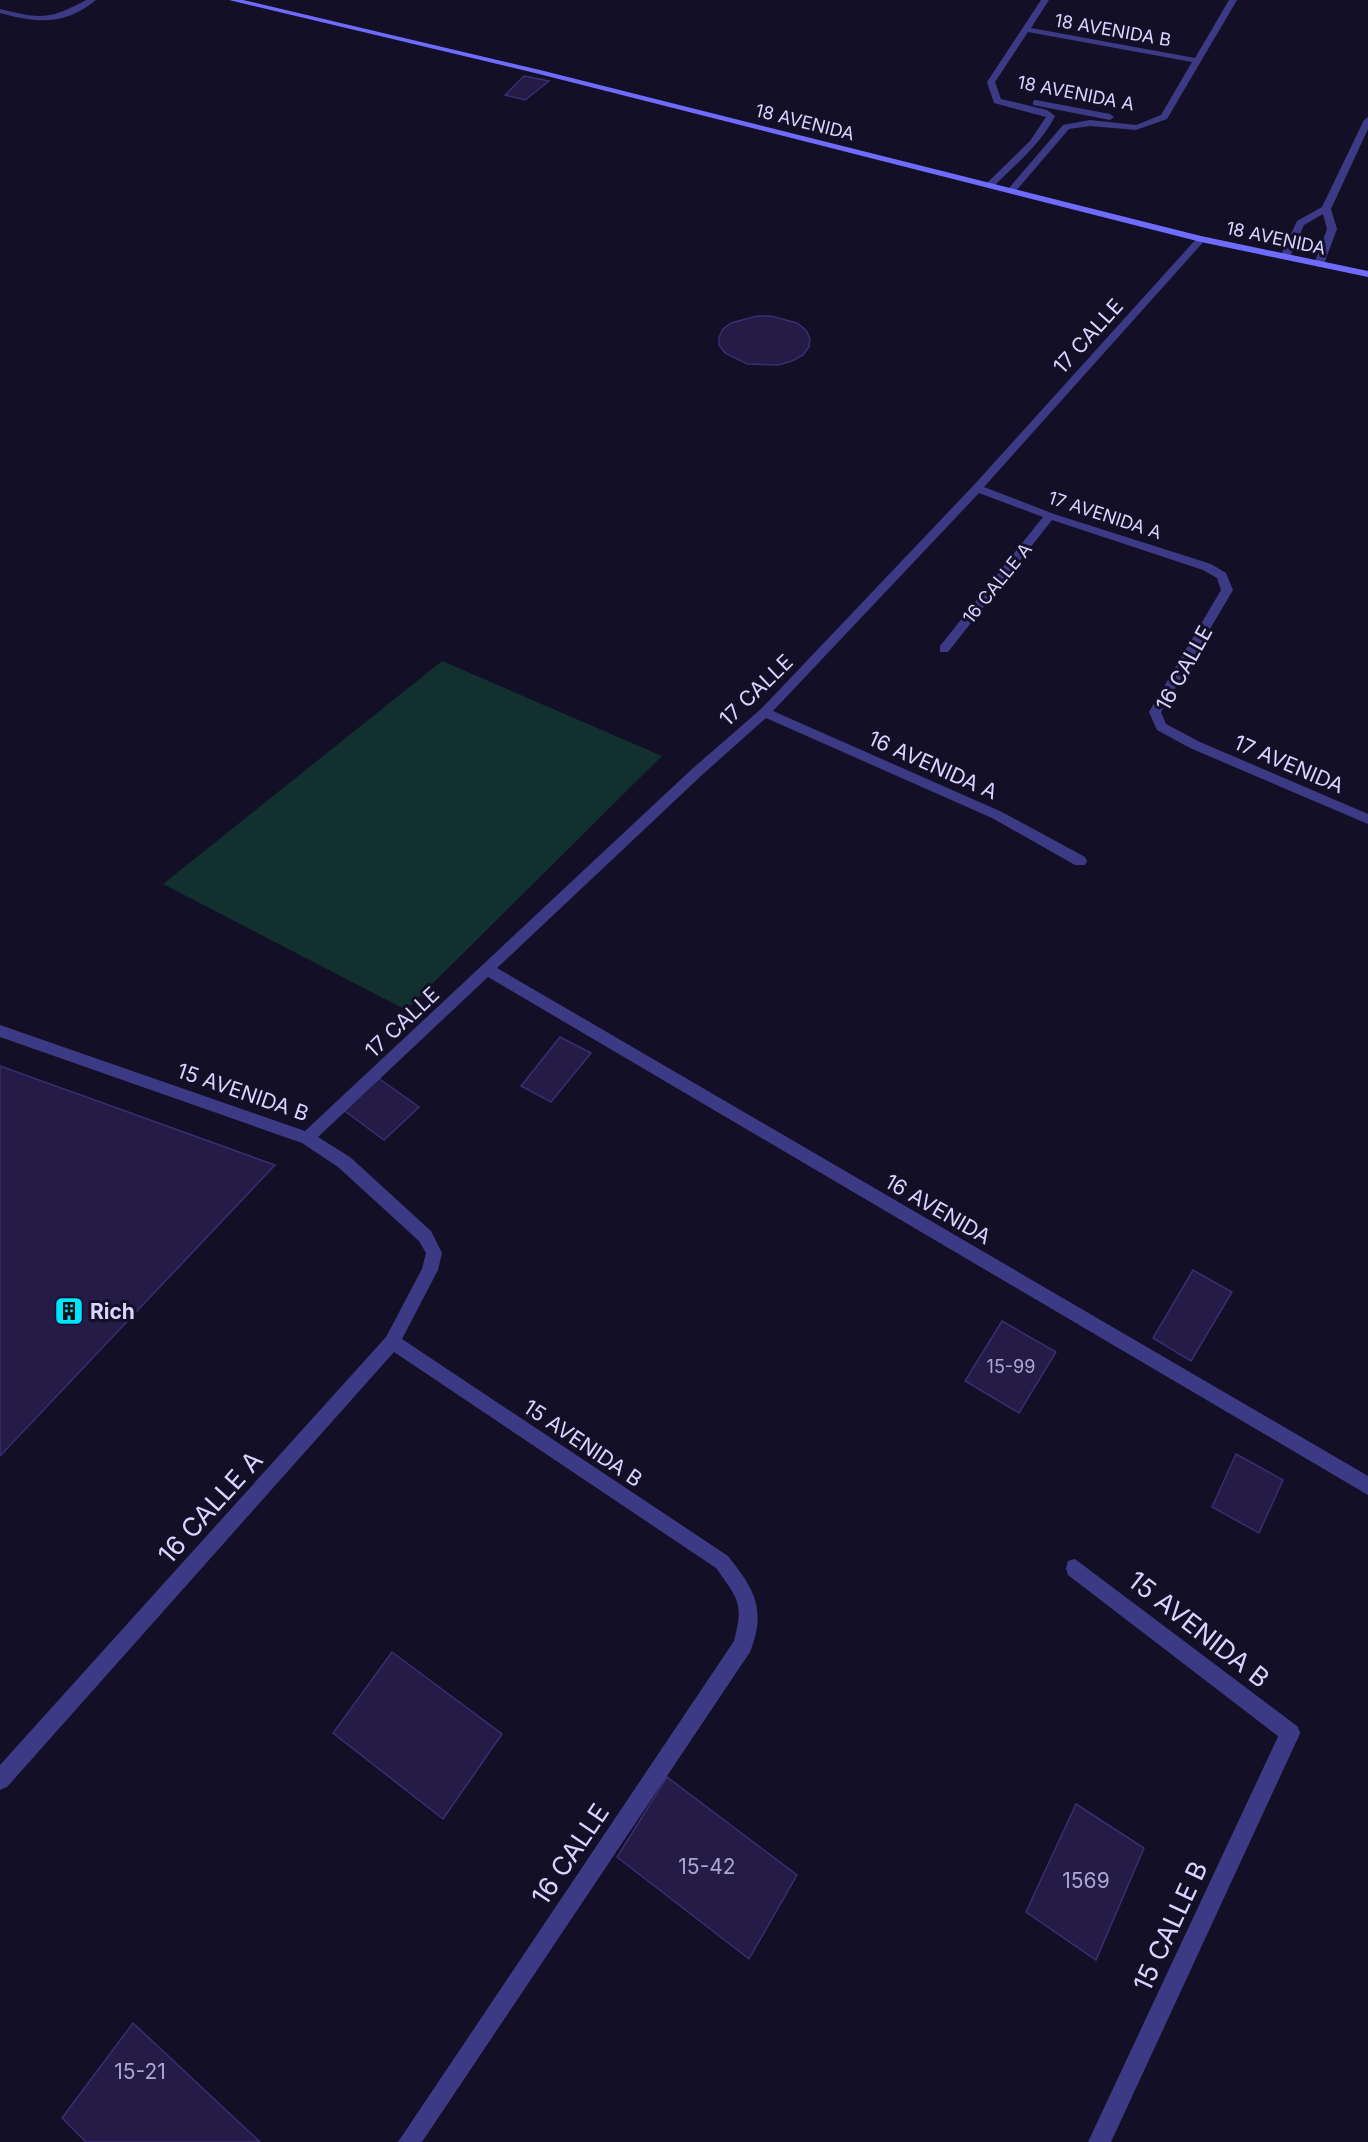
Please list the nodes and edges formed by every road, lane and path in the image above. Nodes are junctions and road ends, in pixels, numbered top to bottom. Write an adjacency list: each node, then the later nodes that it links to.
1 (92, 0): 5 (street)
2 (233, 0): 11 (street, 18 AVENIDA)
3 (1045, 0): 6 (street)
4 (1233, 0): 7 (street)
5 (0, 11)
6 (1024, 29): 7 (street, 18 AVENIDA B); 8 (street)
7 (1198, 61): 10 (street)
8 (992, 91): 10 (street, 18 AVENIDA A); 11 (street)
9 (1368, 120): 13 (street)
10 (1154, 123): 12 (street)
11 (991, 184): 12 (street, 18 AVENIDA)
12 (1012, 190): 14 (street, 18 AVENIDA)
13 (1326, 209): 15 (street); 16 (street)
14 (1202, 239): 15 (street, 18 AVENIDA); 18 (street, 17 CALLE)
15 (1285, 257): 16 (street, 18 AVENIDA)
16 (1319, 264): 17 (street, 18 AVENIDA)
17 (1368, 274)
18 (977, 488): 19 (street, 17 AVENIDA A); 22 (street, 17 CALLE)
19 (1050, 516): 20 (street, 17 AVENIDA A); 21 (street, 16 CALLE A)
20 (1222, 576): 23 (street, 16 CALLE)
21 (944, 649)
22 (765, 712): 25 (street, 16 AVENIDA A); 26 (street, 17 CALLE)
23 (1195, 745): 24 (street, 17 AVENIDA)
24 (1368, 819)
25 (1080, 861)
26 (486, 969): 28 (street, 17 CALLE); 31 (street, 16 AVENIDA)
27 (0, 1031): 28 (street, 15 AVENIDA B)
28 (307, 1138): 29 (street, 15 AVENIDA B)
29 (434, 1253): 30 (street, 16 CALLE A)
30 (392, 1342): 33 (street, 15 AVENIDA B); 35 (street, 16 CALLE A)
31 (1368, 1486)
32 (1075, 1568): 34 (street, 15 AVENIDA B)
33 (742, 1589): 36 (street, 16 CALLE)
34 (1290, 1733): 37 (street, 15 CALLE B)
35 (0, 1780)
36 (409, 2142)
37 (1099, 2142)

